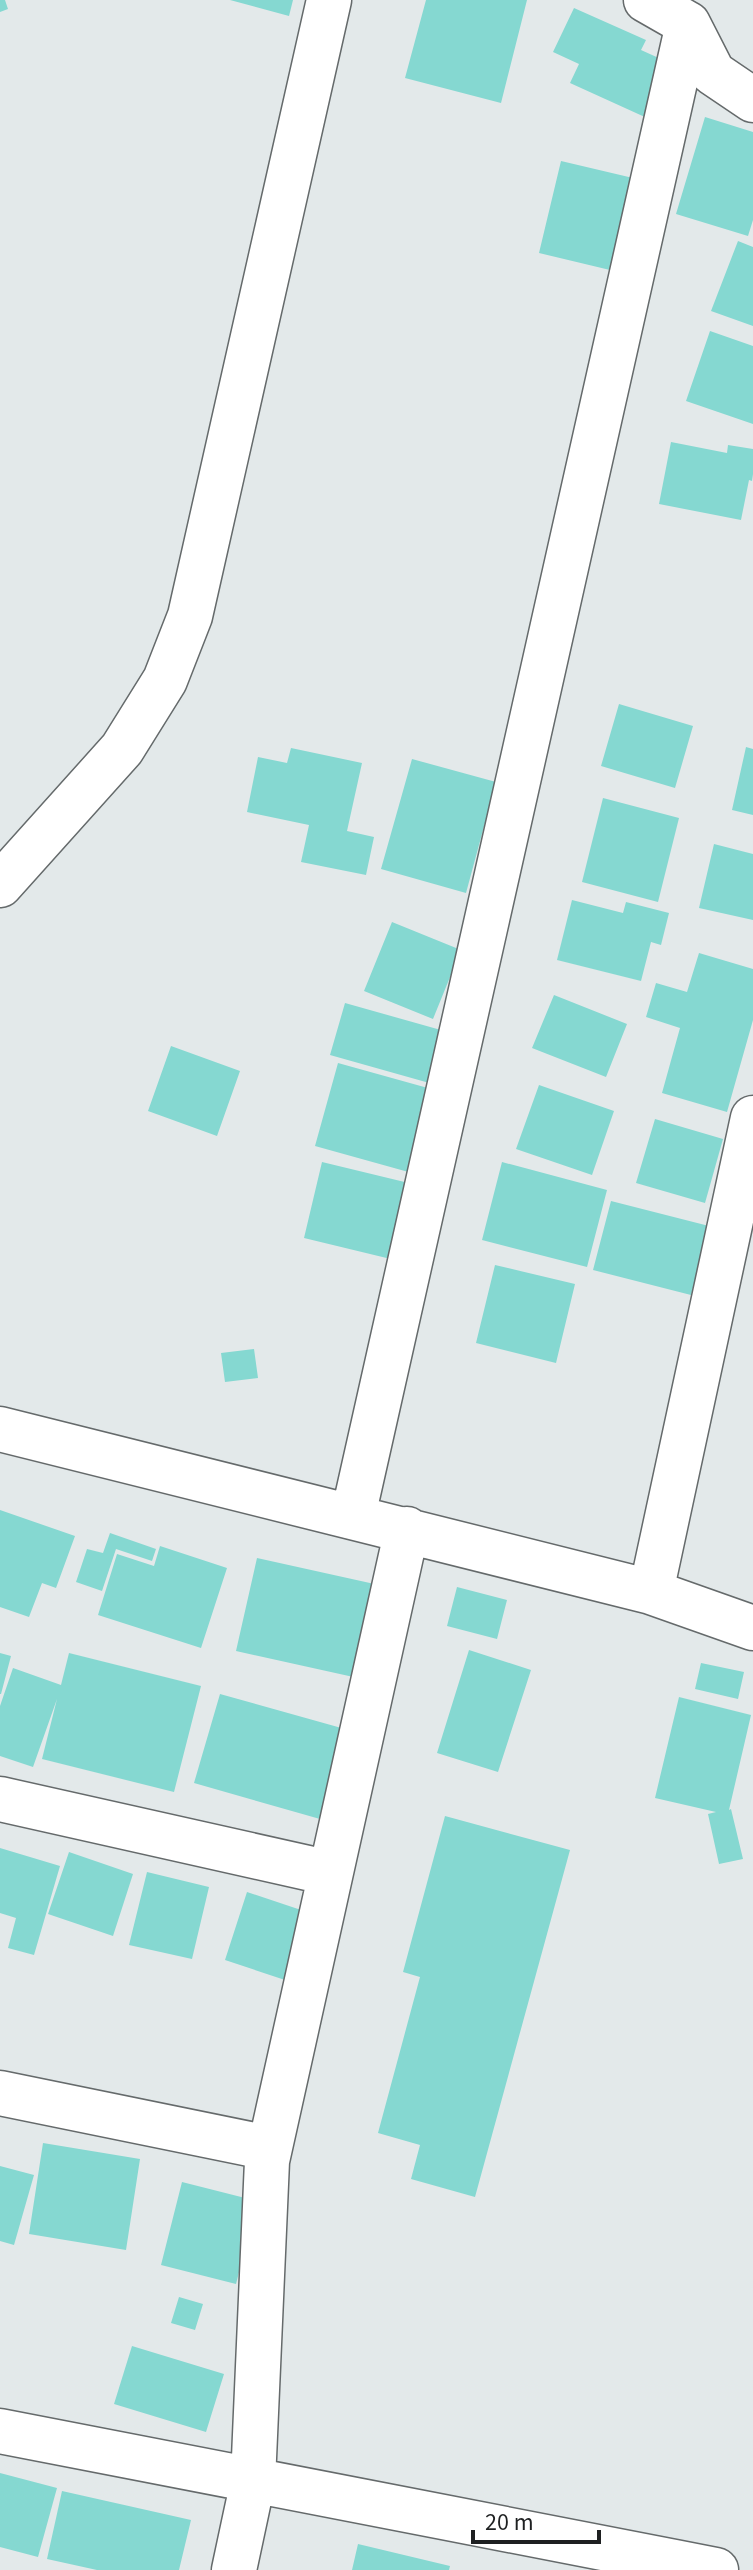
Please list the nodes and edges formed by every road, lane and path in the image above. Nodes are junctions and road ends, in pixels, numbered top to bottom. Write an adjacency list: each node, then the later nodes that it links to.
1 (329, 0): 5 (street)
2 (646, 0): 3 (street)
3 (688, 24): 4 (street); 8 (street)
4 (753, 100)
5 (0, 885)
6 (753, 1118): 10 (street)
7 (0, 1429): 8 (street)
8 (353, 1516): 9 (street)
9 (407, 1529): 10 (street); 13 (street)
10 (651, 1592): 11 (street)
11 (753, 1628)
12 (0, 1799): 13 (street)
13 (330, 1873): 15 (street)
14 (0, 2093): 15 (street)
15 (269, 2148): 17 (street)
16 (0, 2431): 17 (street)
17 (253, 2481): 18 (street); 19 (street)
18 (234, 2570)
19 (716, 2570)

